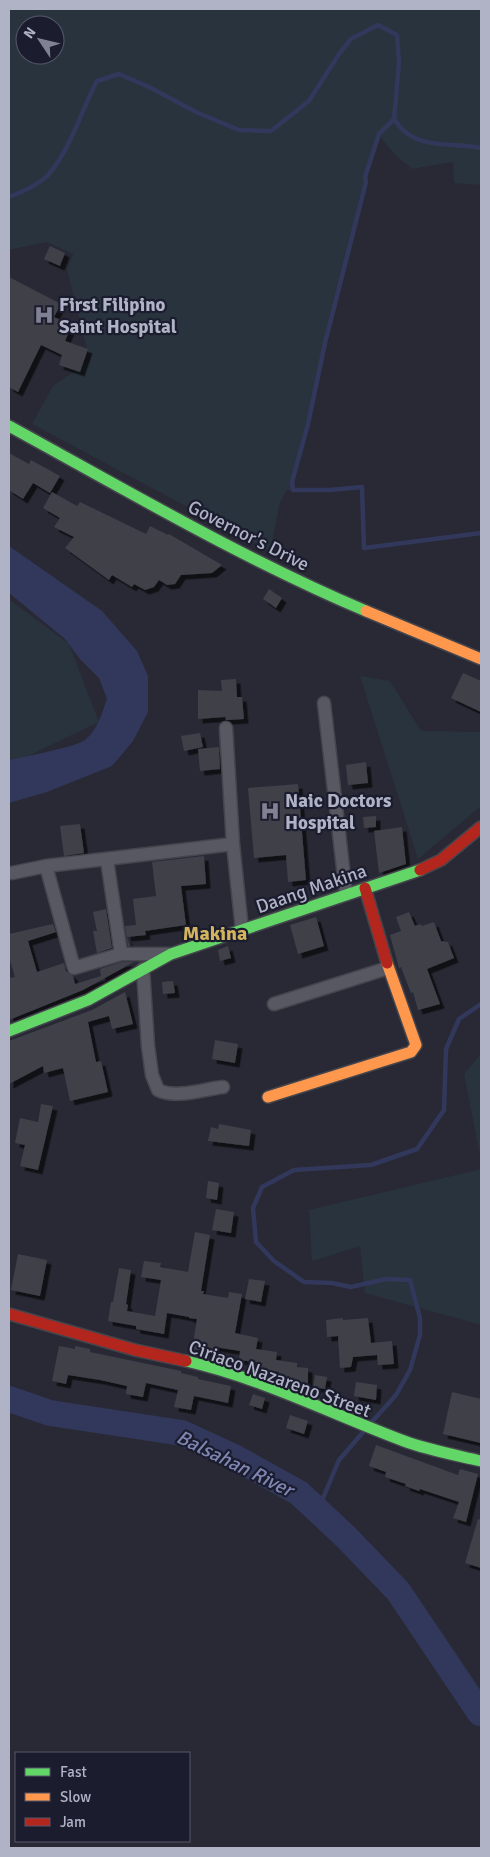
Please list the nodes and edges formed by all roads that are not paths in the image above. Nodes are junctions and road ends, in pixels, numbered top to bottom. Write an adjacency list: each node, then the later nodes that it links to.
1 (9, 426): 2 (main road, Governor's Drive)
2 (481, 659)
3 (324, 703): 11 (street)
4 (226, 728): 6 (street)
5 (481, 827): 10 (main road, Daang Makina)
6 (233, 844): 7 (street); 12 (street)
7 (107, 860): 8 (street); 13 (street)
8 (46, 866): 9 (street); 13 (street)
9 (12, 872)
10 (365, 888): 11 (main road, Daang Makina); 15 (main road)
11 (346, 894): 12 (main road, Daang Makina)
12 (242, 930): 14 (main road, Daang Makina)
13 (121, 954): 14 (street)
14 (171, 954): 16 (main road, Daang Makina)
15 (388, 968): 17 (street); 20 (main road)
16 (143, 969): 18 (main road, Daang Makina); 19 (street)
17 (274, 1004)
18 (9, 1031)
19 (222, 1087)
20 (268, 1097)
21 (9, 1314): 22 (main road, Ciriaco Nazareno Street)
22 (481, 1461)

